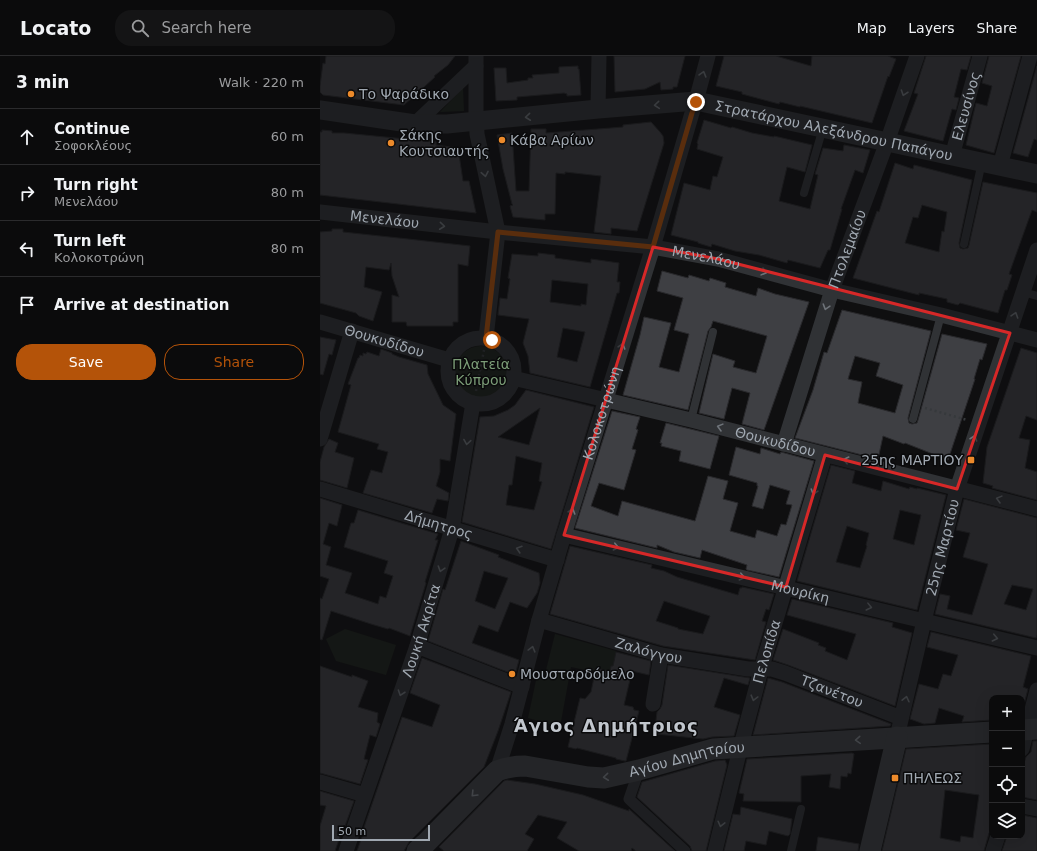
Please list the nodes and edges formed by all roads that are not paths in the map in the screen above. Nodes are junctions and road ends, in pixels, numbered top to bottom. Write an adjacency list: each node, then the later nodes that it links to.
1 (599, 56): 8 (street)
2 (708, 56): 7 (street, Κολοκοτρώνη, one-way to 2)
3 (917, 56): 13 (street, Πτολεμαίου, one-way to 13)
4 (980, 56): 14 (street, Ελευσίνος)
5 (1030, 56): 16 (street)
6 (476, 61): 10 (street); 11 (street)
7 (696, 102): 8 (street, Στρατάρχου Αλεξάνδρου Παπάγου, one-way to 8); 12 (street, Στρατάρχου Αλεξάνδρου Παπάγου); 22 (street, Κολοκοτρώνη)
8 (598, 109): 10 (street, Στρατάρχου Αλεξάνδρου Παπάγου, one-way to 10)
9 (320, 110): 11 (street, Στρατάρχου Αλεξάνδρου Παπάγου)
10 (476, 122): 11 (street, Στρατάρχου Αλεξάνδρου Παπάγου); 20 (street, one-way to 20)
11 (415, 124)
12 (823, 128): 13 (street, Στρατάρχου Αλεξάνδρου Παπάγου); 18 (lane)
13 (887, 142): 14 (street, Στρατάρχου Αλεξάνδρου Παπάγου); 24 (street, Πτολεμαίου)
14 (952, 156): 15 (street, Στρατάρχου Αλεξάνδρου Παπάγου)
15 (982, 162): 16 (street, Στρατάρχου Αλεξάνδρου Παπάγου); 21 (lane)
16 (1000, 166): 17 (street, Στρατάρχου Αλεξάνδρου Παπάγου)
17 (1037, 174)
18 (804, 193)
19 (320, 212): 20 (street, Μενελάου, one-way to 20)
20 (498, 232): 22 (street, Μενελάου); 31 (street)
21 (964, 244)
22 (653, 247): 24 (street, Μενελάου, one-way to 24); 35 (street, Κολοκοτρώνη, one-way to 22)
23 (1037, 250): 25 (street, 25ης Μαρτίου)
24 (832, 290): 26 (street, Μενελάου); 40 (street, Πτολεμαίου, one-way to 40)
25 (1030, 294): 30 (street, 25ης Μαρτίου, one-way to 25)
26 (941, 315): 30 (street, Μενελάου); 37 (lane)
27 (320, 322): 28 (street, Θουκυδίδου)
28 (352, 332): 33 (street, Θουκυδίδου); 39 (street)
29 (713, 332): 38 (lane)
30 (1010, 333): 32 (street, Μενελάου); 43 (street, 25ης Μαρτίου, one-way to 30)
31 (486, 338): 33 (street); 34 (street)
32 (1037, 340)
33 (449, 360): 36 (street)
34 (513, 378): 35 (street, Θουκυδίδου); 36 (street)
35 (606, 400): 38 (street, Θουκυδίδου); 46 (street, Κολοκοτρώνη, one-way to 35)
36 (474, 403): 45 (street, Λουκή Ακρίτα, one-way to 45)
37 (913, 419)
38 (691, 420): 40 (street, Θουκυδίδου, one-way to 38)
39 (320, 438)
40 (784, 444): 41 (street, Θουκυδίδου)
41 (825, 455): 43 (street, Θουκυδίδου, one-way to 41); 48 (street, Πελοπίδα, one-way to 48)
42 (320, 489): 45 (street, Δήμητρος)
43 (957, 489): 44 (street, Θουκυδίδου, one-way to 43); 50 (street, 25ης Μαρτίου)
44 (1037, 509)
45 (452, 529): 47 (street, Δήμητρος, one-way to 45); 51 (street, Λουκή Ακρίτα, one-way to 51)
46 (564, 535): 47 (street, Κολοκοτρώνη); 48 (street, Μουρίκη, one-way to 48)
47 (557, 560): 49 (street, Κολοκοτρώνη)
48 (786, 587): 50 (street, Μουρίκη, one-way to 50); 54 (street, Πελοπίδα)
49 (539, 620): 53 (street, Ζαλόγγου); 55 (street, Κολοκοτρώνη, one-way to 49)
50 (924, 621): 52 (street, Μουρίκη, one-way to 52); 58 (street, 25ης Μαρτίου, one-way to 50)
51 (417, 646): 55 (street); 65 (street, Λουκή Ακρίτα, one-way to 65)
52 (1037, 648)
53 (661, 655): 54 (street, Ζαλόγγου); 57 (street)
54 (761, 670): 58 (street, Τζανέτου); 61 (street, Πελοπίδα, one-way to 61)
55 (522, 687): 63 (street, Κολοκοτρώνη)
56 (1037, 690): 60 (street)
57 (653, 704)
58 (899, 728): 59 (main road, Αγίου Δημητρίου); 61 (main road, Αγίου Δημητρίου, one-way to 61); 75 (main road, 25ης Μαρτίου)
59 (989, 732)
60 (1027, 734)
61 (740, 749): 62 (main road, Αγίου Δημητρίου); 73 (street, Πελοπίδα, one-way to 73)
62 (639, 770): 63 (main road, Αγίου Δημητρίου, one-way to 63); 72 (street)
63 (497, 771): 70 (main road, one-way to 70)
64 (320, 782): 65 (street)
65 (365, 795): 71 (street, Λουκή Ακρίτα)
66 (1025, 807): 68 (street)
67 (801, 809): 74 (lane)
68 (1037, 809)
69 (997, 839): 76 (street)
70 (426, 849)
71 (346, 851)
72 (685, 851)
73 (715, 851)
74 (791, 851)
75 (870, 851)
76 (993, 851)

